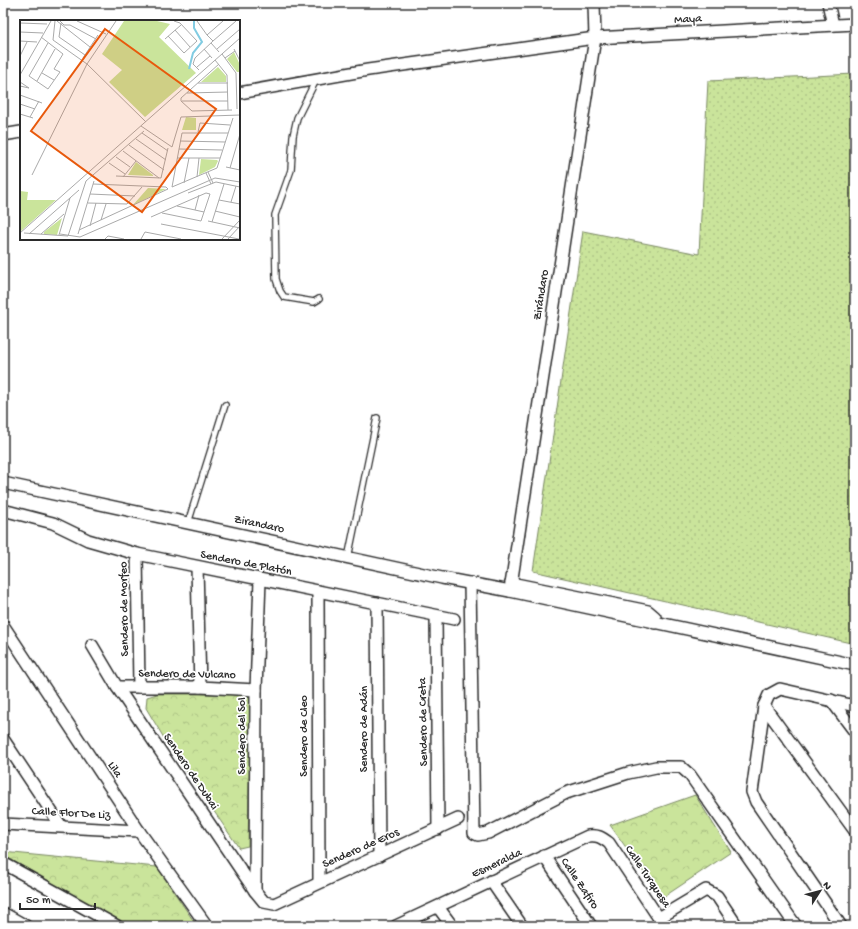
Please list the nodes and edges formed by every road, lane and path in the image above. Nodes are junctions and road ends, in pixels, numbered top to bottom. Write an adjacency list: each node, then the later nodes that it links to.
1 (594, 3): 5 (street, Zirándaro)
2 (828, 3): 4 (street)
3 (855, 24): 4 (street, Maya)
4 (833, 25): 5 (street, Maya)
5 (595, 38): 6 (street, Maya); 21 (street, Zirándaro)
6 (316, 80): 7 (street, Maya); 10 (lane)
7 (240, 93)
8 (20, 132): 9 (street)
9 (3, 135)
10 (319, 299)
11 (225, 405): 15 (lane)
12 (377, 418): 17 (lane)
13 (3, 483): 15 (street, Zirandaro)
14 (3, 510): 16 (street, Sendero de Platón)
15 (188, 524): 17 (street, Zirandaro)
16 (137, 554): 18 (street, Sendero de Platón); 30 (street, Sendero de Morfeo)
17 (348, 558): 20 (street, Zirandaro)
18 (197, 567): 19 (street, Sendero de Platón); 31 (street)
19 (260, 580): 22 (street, Sendero de Platón); 32 (street, Sendero del Sol)
20 (470, 583): 21 (street, Zirandaro); 63 (street)
21 (510, 587): 28 (street, Zirandaro)
22 (318, 591): 23 (street, Sendero de Platón); 49 (street, Sendero de Cleo)
23 (377, 603): 24 (street, Sendero de Platón); 45 (street, Sendero de Adán)
24 (436, 616): 25 (street, Sendero de Platón); 41 (street, Sendero de Creta)
25 (454, 619)
26 (3, 625): 42 (street, Lila)
27 (92, 646): 29 (street, Sendero de Dubai)
28 (855, 665)
29 (117, 686): 30 (street, Sendero de Vulcano); 50 (street, Sendero de Dubai)
30 (139, 687): 31 (street, Sendero de Vulcano)
31 (200, 688): 32 (street, Sendero de Vulcano)
32 (256, 690): 50 (street, Sendero del Sol)
33 (831, 700): 34 (street); 35 (street); 36 (street)
34 (764, 706): 43 (street); 64 (street)
35 (855, 706)
36 (855, 732)
37 (3, 739): 40 (street)
38 (458, 819): 41 (street, Sendero de Eros)
39 (3, 824): 40 (street, Calle Flor De Liz)
40 (61, 826): 42 (street, Calle Flor De Liz)
41 (438, 829): 45 (street, Sendero de Eros)
42 (138, 831): 57 (street, Lila)
43 (855, 831)
44 (609, 843): 46 (street, Esmeralda); 54 (street, Calle Turquesa)
45 (379, 856): 49 (street, Sendero de Eros)
46 (544, 856): 48 (street, Esmeralda); 61 (street, Calle Zafiro)
47 (3, 863): 56 (street)
48 (491, 881): 52 (street, Esmeralda); 60 (street)
49 (319, 882): 51 (street, Sendero de Eros)
50 (255, 892): 51 (street, Sendero de Dubai)
51 (274, 904)
52 (438, 906): 58 (street, Esmeralda); 59 (street)
53 (3, 913): 55 (street)
54 (662, 922): 62 (street)
55 (26, 926)
56 (117, 926)
57 (207, 926)
58 (396, 926)
59 (452, 926)
60 (522, 926)
61 (592, 926)
62 (737, 926)
63 (796, 926)
64 (841, 926)

